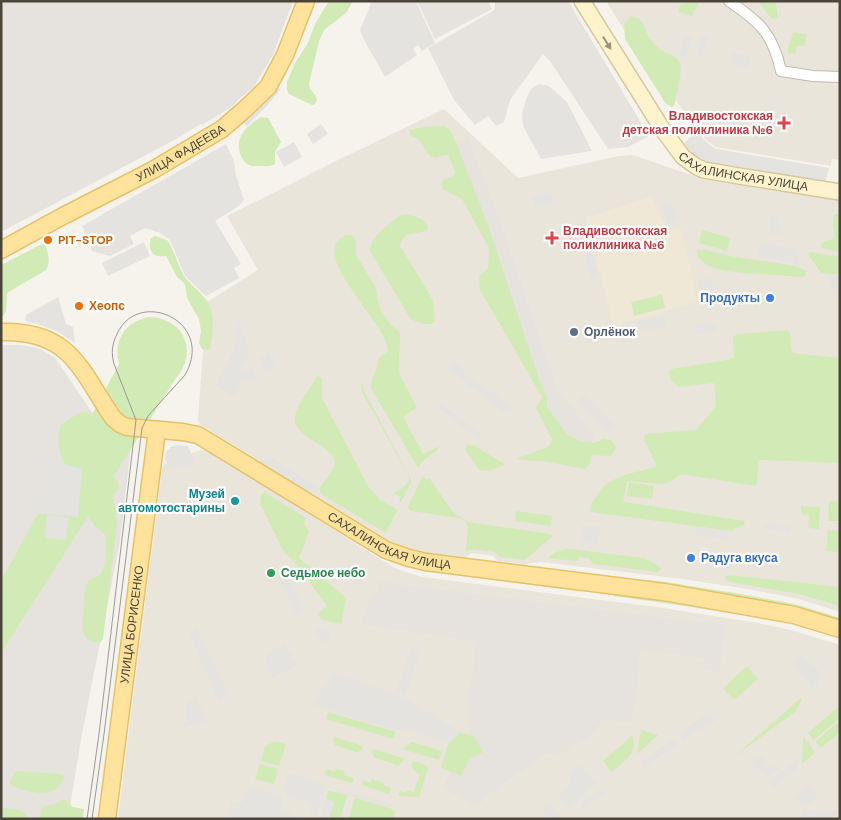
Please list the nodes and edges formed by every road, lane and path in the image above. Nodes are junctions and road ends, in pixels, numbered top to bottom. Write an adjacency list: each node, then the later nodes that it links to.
1 (306, 1): 6 (main road, УЛИЦА ФАДЕЕВА)
2 (582, 1): 5 (main road, САХАЛИНСКАЯ УЛИЦА, one-way to 5)
3 (729, 1): 4 (street)
4 (840, 77)
5 (840, 192)
6 (1, 250)
7 (4, 332): 8 (main road, САХАЛИНСКАЯ УЛИЦА)
8 (157, 430): 9 (main road, САХАЛИНСКАЯ УЛИЦА); 10 (main road, УЛИЦА БОРИСЕНКО)
9 (840, 629)
10 (107, 819)

